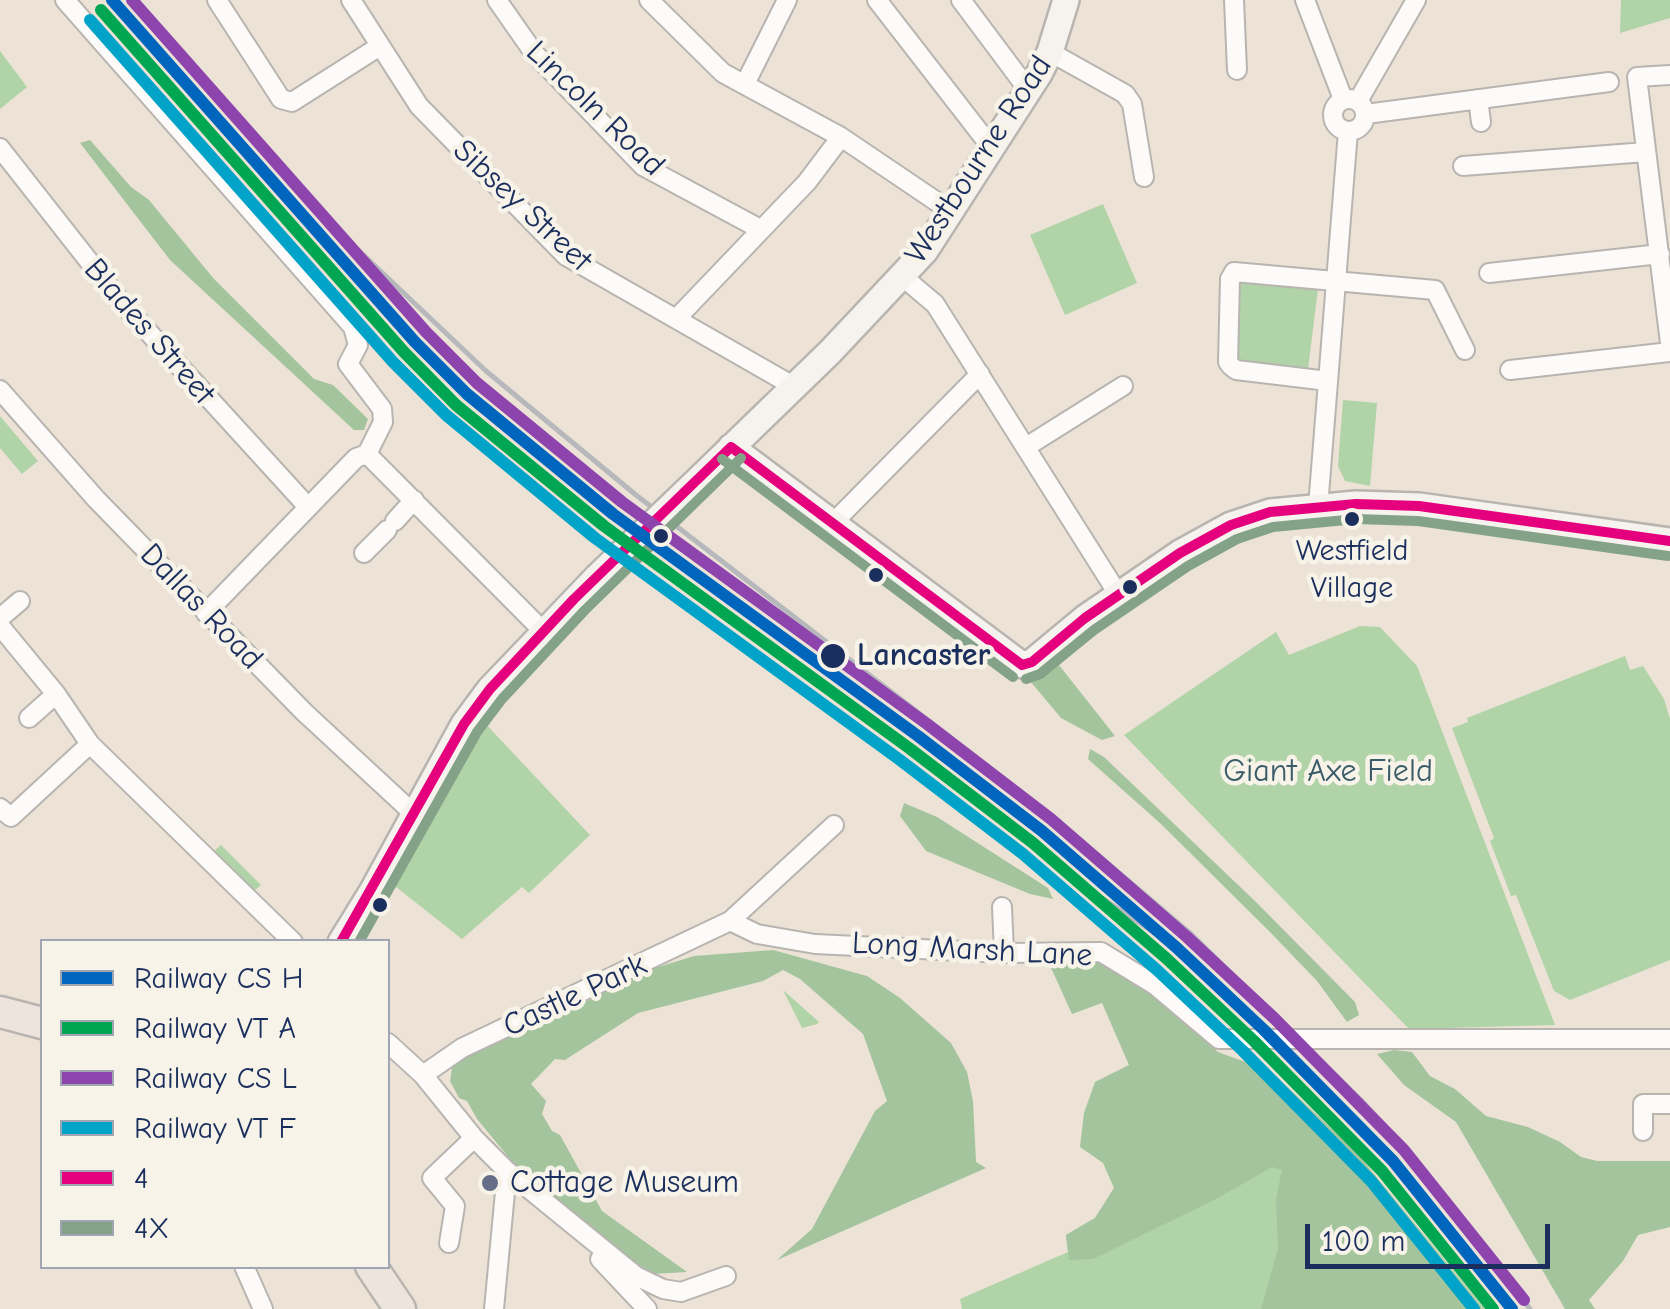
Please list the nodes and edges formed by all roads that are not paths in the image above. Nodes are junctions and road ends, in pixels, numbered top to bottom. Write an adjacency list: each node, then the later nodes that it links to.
1 (64, 0): 48 (street)
2 (216, 0): 13 (street)
3 (352, 0): 13 (street, Sibsey Street)
4 (497, 0): 31 (street, Lincoln Road)
5 (648, 0): 18 (street)
6 (787, 0): 18 (street)
7 (878, 0): 25 (street)
8 (961, 0): 19 (street)
9 (1066, 0): 14 (street, Westbourne Road)
10 (1234, 0): 15 (street)
11 (1306, 0): 21 (street)
12 (1416, 0): 21 (street)
13 (380, 46): 36 (street, Sibsey Street)
14 (1050, 52): 19 (street, Westbourne Road); 29 (street)
15 (1237, 70)
16 (1670, 75): 27 (street)
17 (1609, 82): 20 (street)
18 (744, 84): 24 (street)
19 (1029, 91): 25 (street, Westbourne Road)
20 (1478, 99): 21 (street); 22 (street)
21 (1356, 105): 23 (street); 23 (street)
22 (1481, 122)
23 (1348, 131): 35 (street)
24 (841, 137): 30 (street); 31 (street)
25 (991, 147): 30 (street, Westbourne Road)
26 (0, 148): 50 (street, Blades Street)
27 (1646, 152): 28 (street); 32 (street)
28 (1463, 166)
29 (1144, 177)
30 (952, 212): 34 (street, Westbourne Road)
31 (760, 229): 36 (street)
32 (1660, 254): 33 (street); 37 (street)
33 (1489, 272)
34 (904, 277): 41 (street); 43 (street, Westbourne Road)
35 (1334, 280): 38 (street); 42 (street); 42 (street)
36 (676, 319): 43 (street, Sibsey Street)
37 (1670, 344)
38 (1464, 350)
39 (1670, 352): 40 (street)
40 (1510, 370)
41 (980, 374): 47 (street); 52 (street)
42 (1328, 381): 51 (street)
43 (795, 386): 46 (street, Westbourne Road)
44 (1123, 386): 47 (street)
45 (0, 390): 57 (street, Dallas Road)
46 (731, 447): 52 (street); 59 (street, Westbourne Road, bridge)
47 (1026, 447): 55 (street)
48 (367, 454): 49 (street); 50 (street)
49 (414, 500): 54 (street); 59 (street)
50 (308, 507): 57 (street)
51 (1318, 507): 53 (street); 55 (street)
52 (832, 524): 55 (street)
53 (1670, 542)
54 (364, 554)
55 (1118, 594)
56 (20, 601): 58 (street)
57 (206, 613): 64 (street, Dallas Road)
58 (0, 622): 60 (street)
59 (543, 631): 64 (street, Westbourne Road)
60 (56, 694): 61 (street); 62 (street)
61 (29, 718)
62 (90, 744): 63 (street); 68 (street)
63 (6, 812)
64 (413, 813): 69 (street, Westbourne Road)
65 (834, 825): 67 (street, Castle Park)
66 (1002, 907): 70 (street)
67 (730, 922): 70 (street, Long Marsh Lane); 75 (street, Castle Park)
68 (290, 939)
69 (343, 939)
70 (1004, 952): 73 (street, Long Marsh Lane)
71 (0, 1012): 72 (main road)
72 (40, 1022)
73 (1670, 1040)
74 (390, 1045): 75 (street)
75 (423, 1075): 78 (street)
76 (1670, 1104): 77 (street)
77 (1643, 1131)
78 (474, 1138): 79 (street); 81 (street)
79 (507, 1170): 80 (street); 87 (street)
80 (586, 1238): 84 (street); 88 (street)
81 (449, 1243)
82 (245, 1269): 85 (street)
83 (373, 1269): 86 (main road)
84 (726, 1276)
85 (263, 1309)
86 (400, 1309)
87 (494, 1309)
88 (647, 1309)

